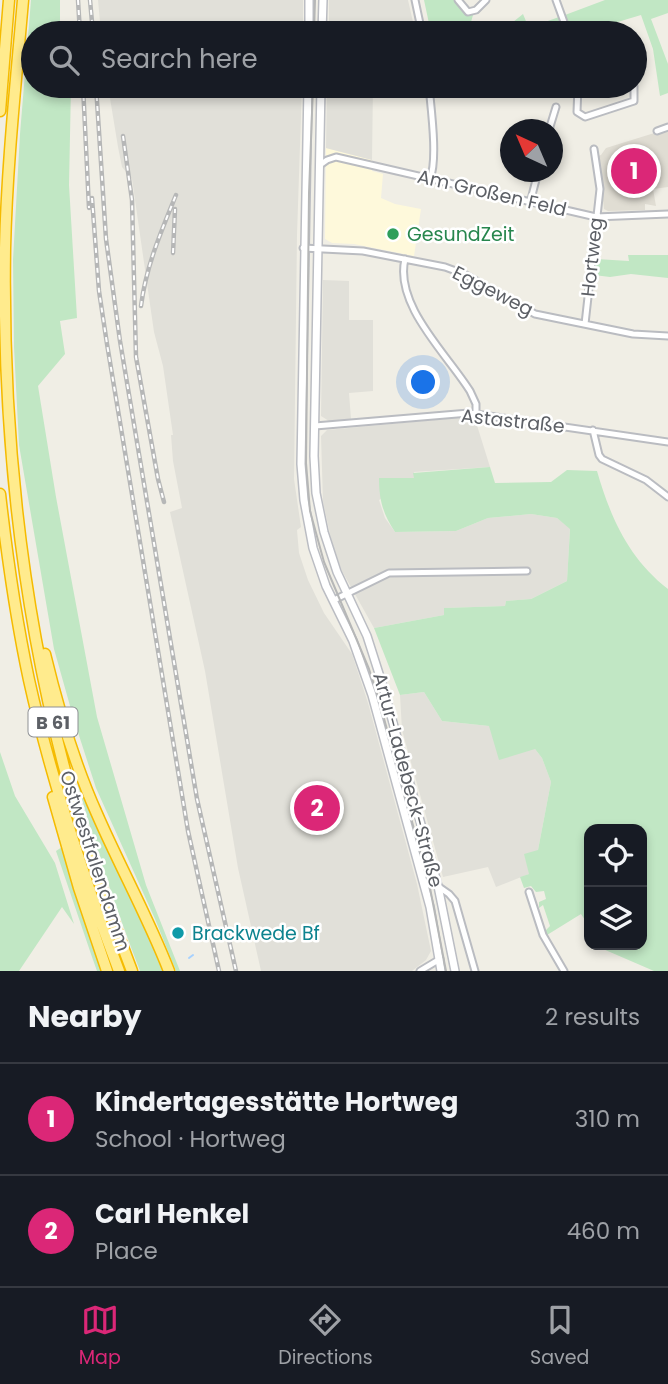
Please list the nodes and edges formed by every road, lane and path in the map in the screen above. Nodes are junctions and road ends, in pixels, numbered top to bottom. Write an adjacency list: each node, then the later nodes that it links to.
1 (9, 0): 21 (highway)
2 (23, 0): 9 (highway, Ostwestfalendamm / B 61)
3 (309, 0): 10 (street)
4 (323, 0): 11 (street)
5 (415, 0): 12 (street)
6 (458, 0): 7 (street)
7 (486, 0)
8 (556, 0): 13 (street)
9 (21, 21)
10 (309, 21)
11 (322, 21)
12 (419, 21)
13 (564, 21)
14 (21, 24): 41 (highway, Ostwestfalendamm / B 61)
15 (308, 98): 32 (street, Artur-Ladebeck-Straße)
16 (321, 98): 26 (street, Artur-Ladebeck-Straße)
17 (430, 98): 27 (street)
18 (578, 98): 19 (street)
19 (636, 98)
20 (555, 107): 22 (street)
21 (0, 111)
22 (552, 119)
23 (668, 127): 24 (street)
24 (657, 131)
25 (594, 149): 31 (street, Hortweg)
26 (320, 166): 27 (street, Am Großen Feld); 33 (street, Artur-Ladebeck-Straße)
27 (430, 179): 29 (street, Am Großen Feld)
28 (535, 182): 29 (street)
29 (530, 203): 31 (street, Am Großen Feld)
30 (668, 214): 31 (street, Am Großen Feld)
31 (596, 217): 35 (street, Hortweg)
32 (303, 248): 33 (street); 46 (street, Artur-Ladebeck-Straße)
33 (318, 248): 34 (street, Eggeweg); 38 (street, Artur-Ladebeck-Straße)
34 (405, 259): 35 (street, Eggeweg); 37 (street)
35 (585, 324): 36 (street, Eggeweg)
36 (668, 336)
37 (476, 414): 38 (street, Astastraße); 39 (street, Astastraße)
38 (314, 426): 45 (street, Artur-Ladebeck-Straße)
39 (593, 430): 40 (street, Astastraße); 43 (street)
40 (668, 442)
41 (12, 464): 53 (highway, Ostwestfalendamm / B 61); 54 (highway, B 61)
42 (0, 495): 47 (highway, Ostwestfalendamm / B 61)
43 (668, 496)
44 (527, 570): 45 (street)
45 (347, 594): 46 (street); 48 (street, Artur-Ladebeck-Straße)
46 (334, 600): 50 (street, Artur-Ladebeck-Straße)
47 (44, 741): 51 (highway); 52 (highway, Ostwestfalendamm / B 61)
48 (438, 886): 57 (street, Artur-Ladebeck-Straße); 58 (street)
49 (529, 892): 59 (street)
50 (440, 959): 55 (street); 56 (street, Artur-Ladebeck-Straße)
51 (107, 971)
52 (119, 971)
53 (132, 971)
54 (169, 971)
55 (420, 971)
56 (441, 971)
57 (455, 971)
58 (475, 971)
59 (564, 971)

